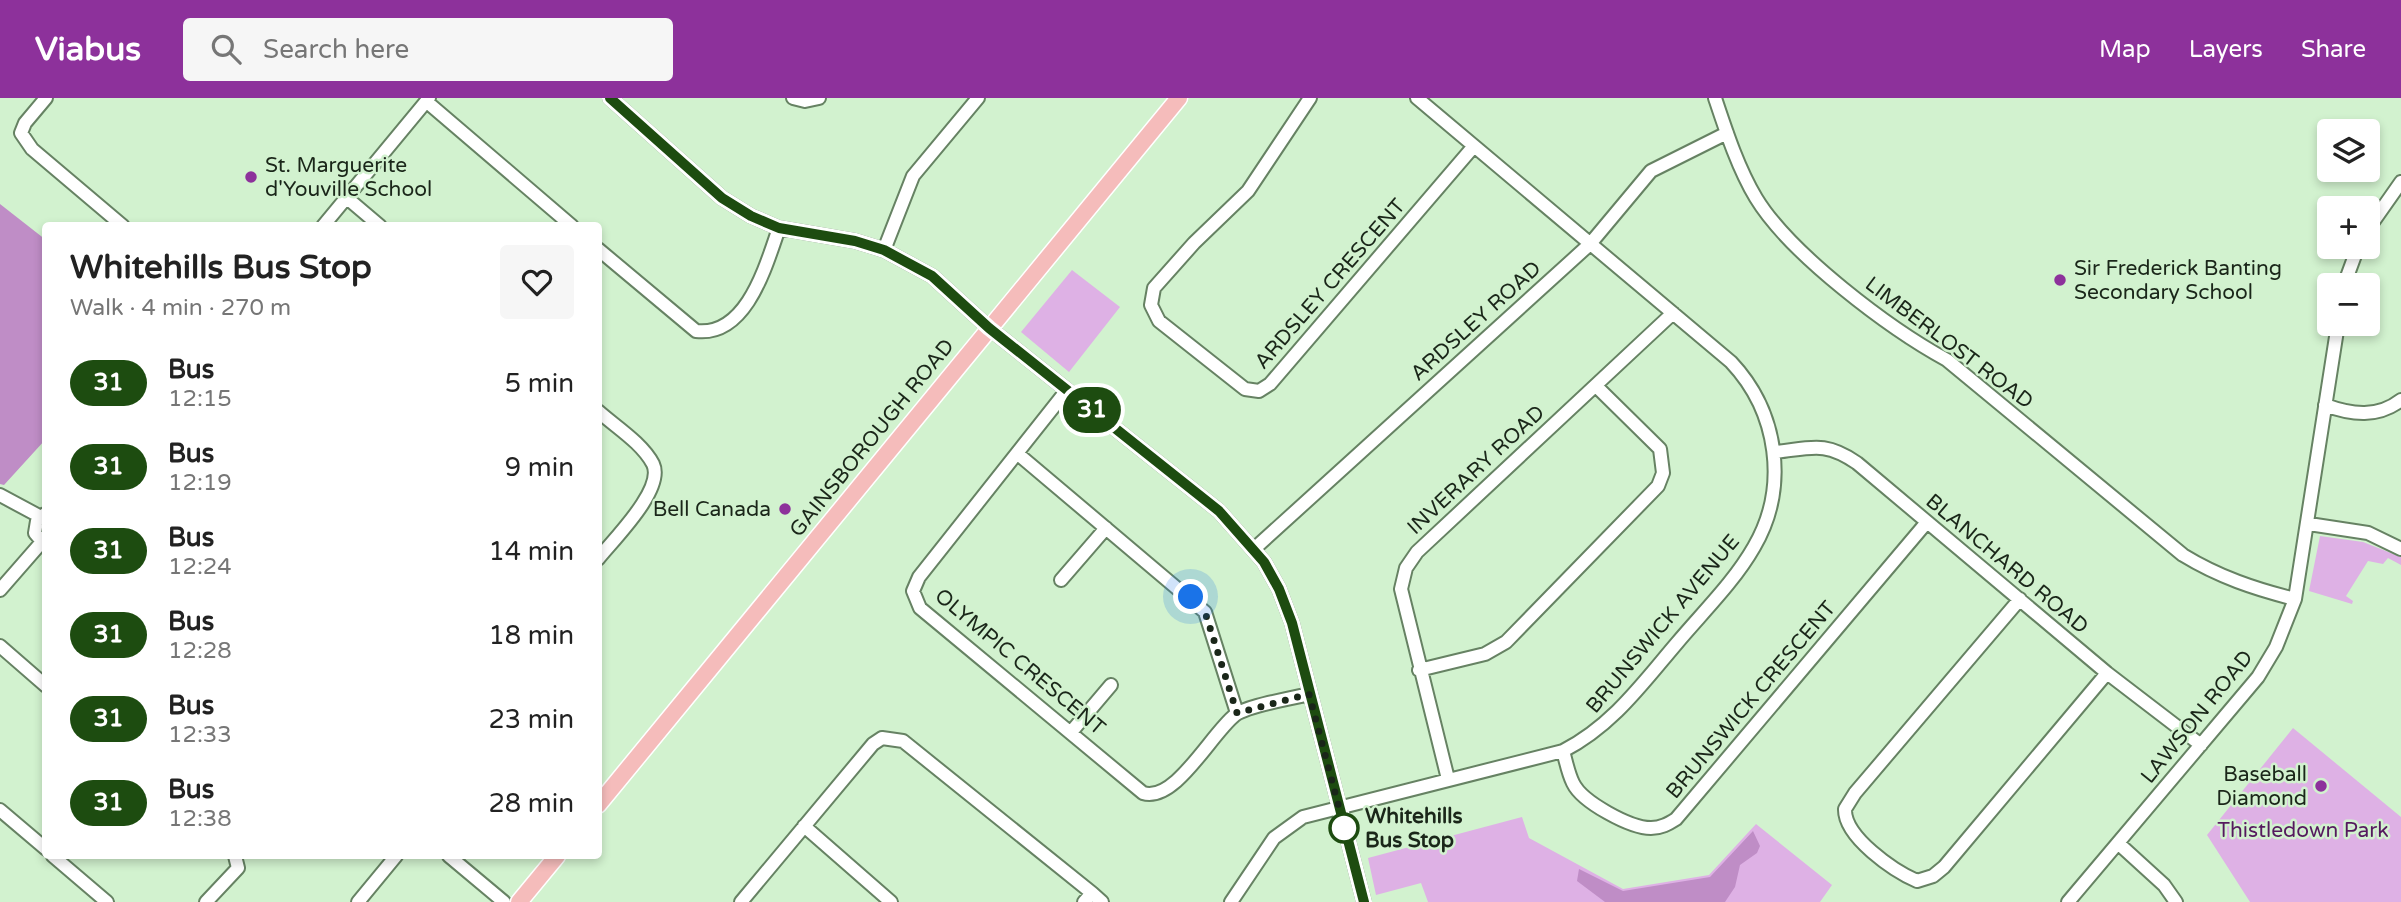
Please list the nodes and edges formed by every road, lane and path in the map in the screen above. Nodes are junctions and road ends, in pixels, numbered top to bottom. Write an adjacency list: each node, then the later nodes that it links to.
1 (46, 98): 16 (street)
2 (610, 98): 20 (street)
3 (793, 98): 4 (street)
4 (819, 98)
5 (978, 98): 22 (street)
6 (1179, 98): 25 (main road, GAINSBOROUGH ROAD)
7 (1310, 98): 12 (street, ARDSLEY CRESCENT)
8 (1417, 98): 12 (street)
9 (1716, 98): 11 (street, LIMBERLOST ROAD)
10 (428, 100): 14 (street); 19 (street)
11 (1727, 133): 21 (street, ARDSLEY ROAD); 48 (street, LIMBERLOST ROAD)
12 (1474, 146): 21 (street)
13 (2401, 182): 15 (street)
14 (347, 198): 17 (street); 18 (street)
15 (2380, 212)
16 (118, 222)
17 (326, 222)
18 (375, 222)
19 (567, 222)
20 (779, 228): 22 (street); 23 (street)
21 (1590, 244): 24 (street, BRUNSWICK AVENUE); 42 (street, ARDSLEY ROAD)
22 (884, 250): 25 (street)
23 (602, 252)
24 (1673, 313): 27 (street, INVERARY ROAD); 32 (street, BRUNSWICK AVENUE)
25 (989, 328): 28 (street); 60 (main road, GAINSBOROUGH ROAD)
26 (2336, 336): 30 (street, LAWSON ROAD)
27 (1596, 386): 50 (street, INVERARY ROAD); 50 (street)
28 (1068, 390): 33 (street, OLYMPIC CRESCENT); 42 (street)
29 (2401, 400): 30 (street)
30 (2325, 405): 38 (street, LAWSON ROAD)
31 (602, 415): 44 (street)
32 (1776, 452): 37 (street, BLANCHARD ROAD); 58 (street, BRUNSWICK AVENUE)
33 (1018, 454): 39 (street); 56 (street, OLYMPIC CRESCENT)
34 (0, 495): 35 (street)
35 (42, 515)
36 (42, 517): 40 (street)
37 (1927, 522): 47 (street, BLANCHARD ROAD); 58 (street, BRUNSWICK CRESCENT)
38 (2309, 524): 43 (street); 48 (street, LAWSON ROAD)
39 (1106, 528): 45 (street); 55 (street)
40 (42, 544)
41 (42, 546): 46 (street)
42 (1254, 549): 54 (street)
43 (2401, 549)
44 (602, 554)
45 (1061, 580)
46 (0, 590)
47 (2021, 599): 51 (street, BLANCHARD ROAD); 51 (street)
48 (2295, 599): 57 (street, LAWSON ROAD)
49 (0, 646): 52 (street)
50 (1419, 670): 59 (street, INVERARY ROAD)
51 (2107, 673): 57 (street, BLANCHARD ROAD)
52 (42, 683)
53 (1111, 685): 56 (street)
54 (1309, 694): 55 (street); 61 (street)
55 (1237, 713): 56 (street, OLYMPIC CRESCENT)
56 (1072, 731)
57 (2201, 745): 64 (street, LAWSON ROAD)
58 (1563, 751): 59 (street, BRUNSWICK AVENUE)
59 (1448, 779): 61 (street, BRUNSWICK AVENUE)
60 (602, 800)
61 (1339, 806): 79 (street, BRUNSWICK AVENUE); 80 (street)
62 (0, 810): 65 (street)
63 (804, 826): 71 (street); 77 (street); 78 (street)
64 (2119, 844): 81 (street, LAWSON ROAD); 82 (street)
65 (42, 846)
66 (57, 859): 72 (street)
67 (236, 859): 73 (street)
68 (394, 859): 74 (street)
69 (453, 859): 75 (street)
70 (555, 859): 76 (main road)
71 (1092, 899)
72 (107, 902)
73 (206, 902)
74 (358, 902)
75 (504, 902)
76 (519, 902)
77 (741, 902)
78 (891, 902)
79 (1231, 902)
80 (1364, 902)
81 (2068, 902)
82 (2176, 902)

